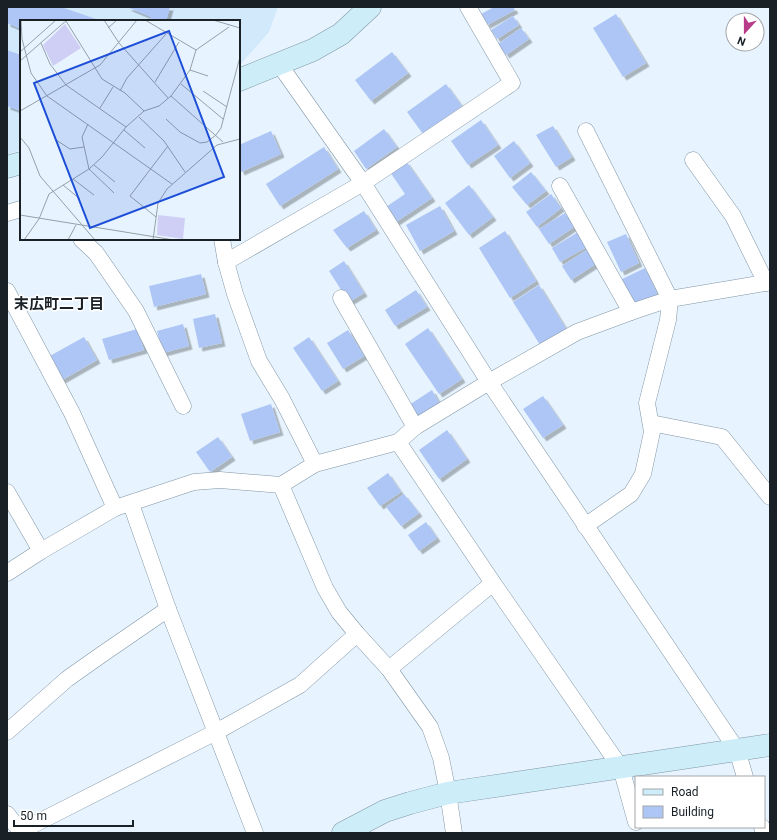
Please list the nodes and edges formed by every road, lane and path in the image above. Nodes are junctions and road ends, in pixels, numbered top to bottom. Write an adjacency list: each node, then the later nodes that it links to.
1 (370, 7): 3 (street)
2 (468, 7): 9 (street)
3 (279, 64): 4 (street); 9 (street)
4 (240, 80)
5 (586, 130): 19 (street)
6 (694, 160): 16 (street)
7 (20, 163): 8 (street)
8 (7, 167)
9 (362, 183): 15 (street); 21 (street)
10 (560, 186): 20 (street)
11 (20, 209): 12 (street)
12 (7, 213)
13 (82, 240): 22 (street)
14 (222, 240): 15 (street)
15 (226, 262): 26 (street)
16 (768, 283): 19 (street)
17 (7, 291): 31 (street)
18 (341, 298): 24 (street)
19 (670, 299): 20 (street); 23 (street)
20 (631, 312): 21 (street)
21 (489, 382): 24 (street); 32 (street)
22 (183, 406)
23 (651, 423): 29 (street); 32 (street)
24 (415, 427): 25 (street)
25 (398, 442): 26 (street); 35 (street)
26 (315, 464): 27 (street)
27 (281, 485): 30 (street); 37 (street)
28 (7, 492): 33 (street)
29 (770, 497)
30 (131, 504): 31 (street); 36 (street)
31 (115, 508): 33 (street)
32 (585, 526): 42 (street)
33 (41, 551): 34 (street)
34 (7, 573)
35 (493, 583): 38 (street); 43 (street)
36 (168, 609): 39 (street); 40 (street)
37 (357, 634): 38 (street); 40 (street)
38 (389, 669): 45 (street)
39 (7, 732)
40 (216, 732): 48 (street); 49 (street)
41 (770, 745): 42 (street)
42 (736, 750): 43 (street); 44 (street)
43 (621, 768): 45 (street); 47 (street)
44 (745, 776)
45 (448, 793): 50 (street); 51 (street)
46 (7, 814): 48 (street)
47 (635, 818)
48 (21, 832)
49 (255, 833)
50 (343, 833)
51 (454, 833)

